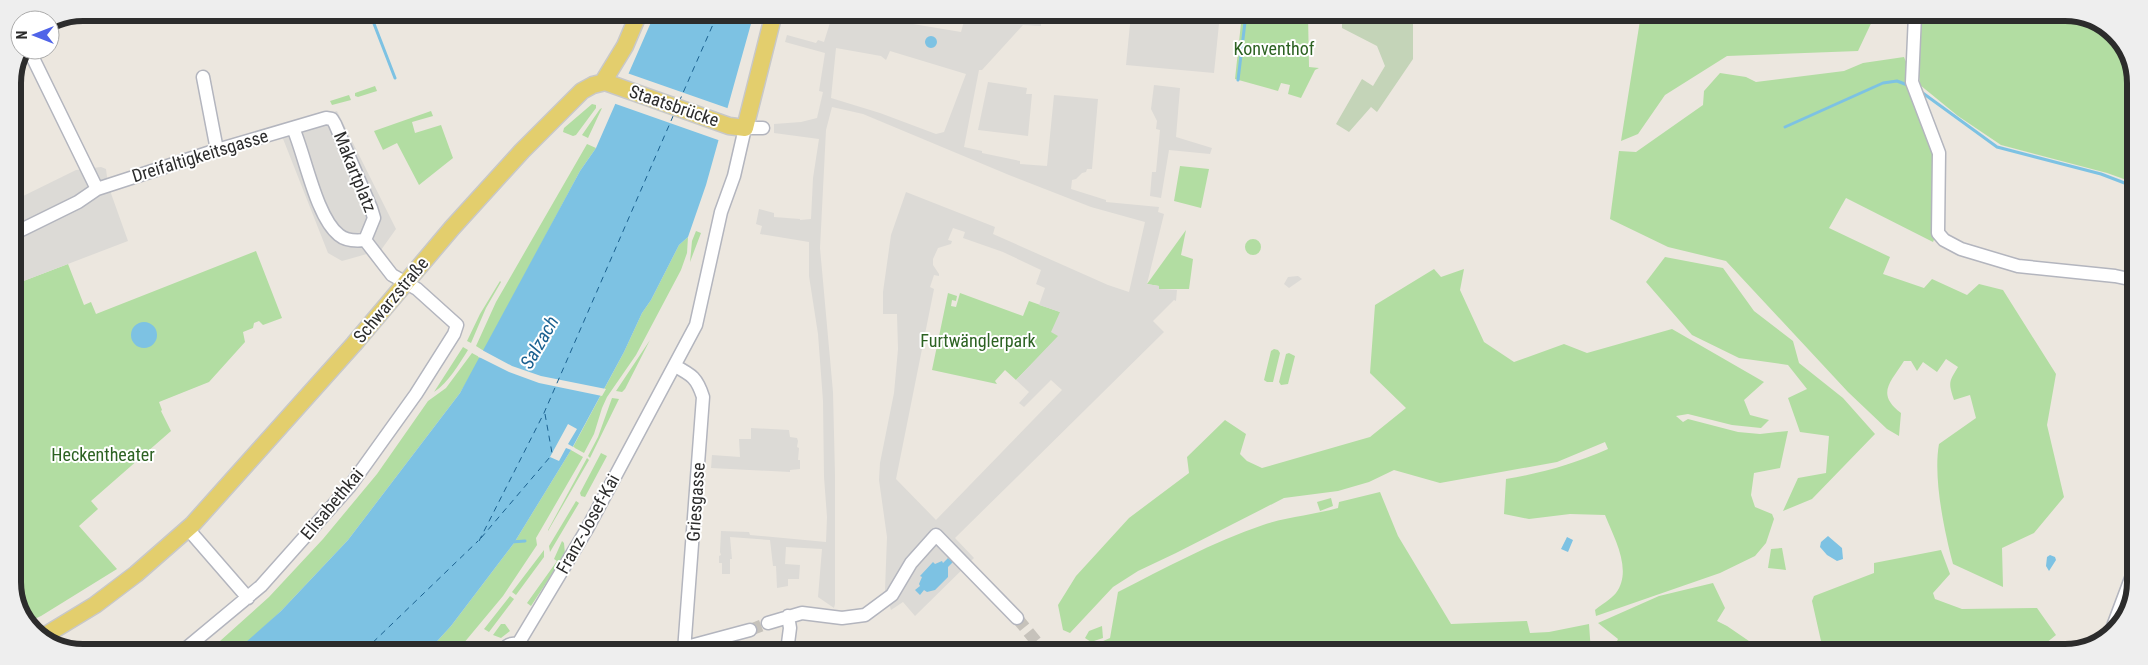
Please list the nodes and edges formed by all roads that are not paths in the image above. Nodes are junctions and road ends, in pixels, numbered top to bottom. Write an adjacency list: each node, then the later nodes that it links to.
1 (635, 21): 6 (main road)
2 (771, 21): 7 (main road)
3 (1915, 21): 14 (street)
4 (34, 60): 11 (street)
5 (204, 77): 10 (street)
6 (611, 84): 7 (main road, Staatsbrücke); 15 (main road, Schwarzstraße)
7 (737, 127): 9 (street); 16 (street, Franz-Josef-Kai)
8 (293, 128): 10 (street, Dreifaltigkeitsgasse); 13 (street, Makartplatz); 13 (street, Makartplatz)
9 (763, 128)
10 (218, 150): 11 (street, Dreifaltigkeitsgasse)
11 (103, 187): 12 (street, Dreifaltigkeitsgasse)
12 (21, 230)
13 (365, 240): 15 (street)
14 (2127, 279)
15 (404, 283): 17 (main road, Schwarzstraße); 19 (street, Elisabethkai)
16 (675, 366): 27 (street, Franz-Josef-Kai); 28 (street, Griesgasse)
17 (188, 529): 19 (street); 25 (main road, Schwarzstraße)
18 (2126, 591): 20 (street)
19 (248, 598): 26 (street, Elisabethkai)
20 (2117, 615)
21 (785, 617): 22 (street); 23 (street); 30 (street)
22 (1017, 618)
23 (768, 623)
24 (750, 630): 29 (street)
25 (49, 633)
26 (191, 644)
27 (523, 644)
28 (684, 644)
29 (698, 644)
30 (788, 644)

